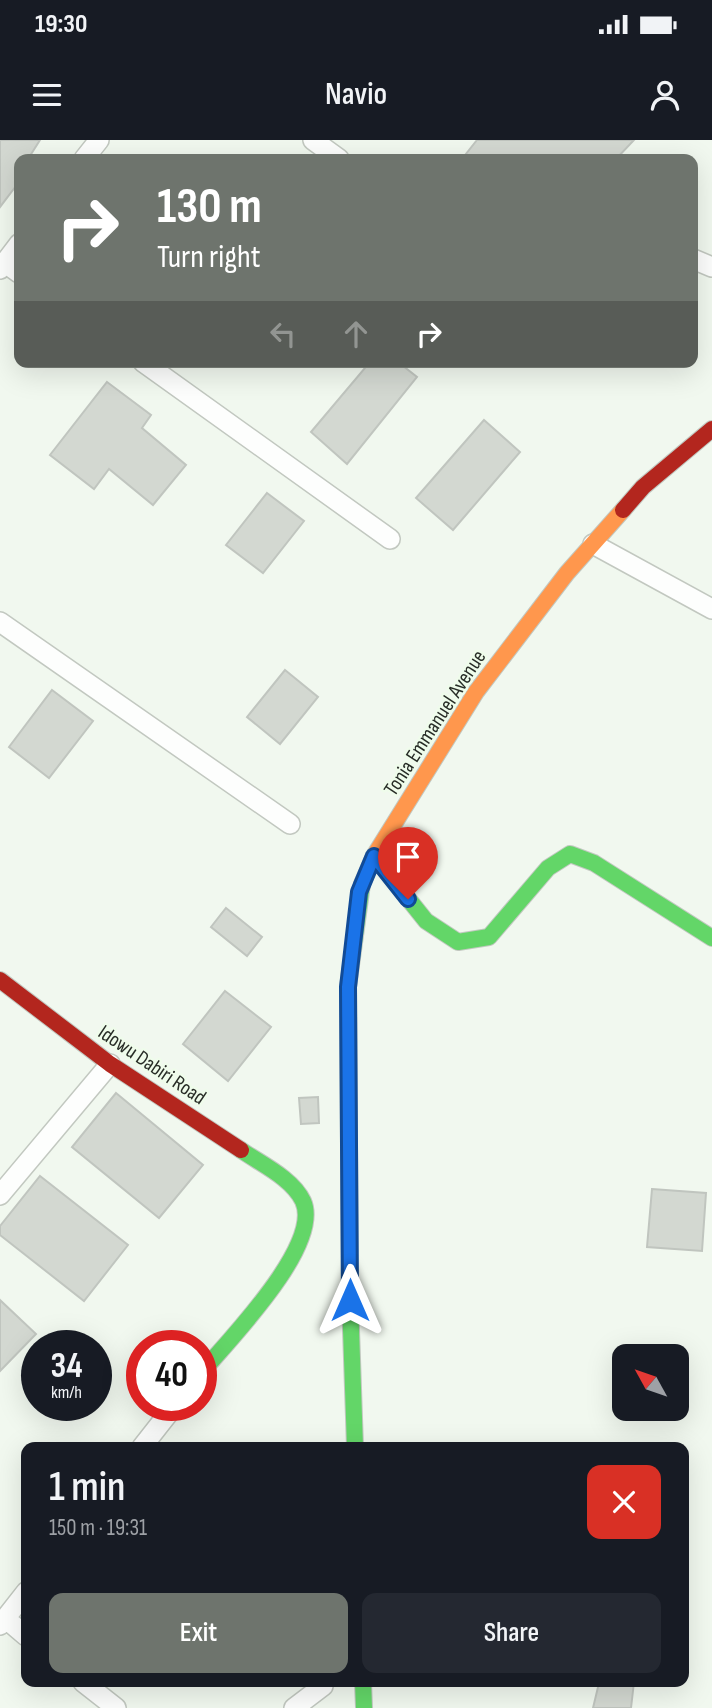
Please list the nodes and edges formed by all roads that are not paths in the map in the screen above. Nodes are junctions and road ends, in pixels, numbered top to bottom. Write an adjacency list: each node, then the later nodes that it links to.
1 (99, 140): 3 (street)
2 (313, 140): 4 (street)
3 (88, 154)
4 (332, 154)
5 (151, 368): 7 (street)
6 (712, 429): 8 (street, Tonia Emmanuel Avenue)
7 (390, 539)
8 (593, 544): 9 (street); 12 (street, Tonia Emmanuel Avenue)
9 (712, 609)
10 (0, 622): 11 (street)
11 (290, 824)
12 (374, 856): 13 (street); 20 (street, Tonia Emmanuel Avenue)
13 (712, 938)
14 (0, 981): 15 (street, Idowu Dabiri Road)
15 (110, 1064): 16 (street); 17 (street, Idowu Dabiri Road)
16 (0, 1195)
17 (217, 1353)
18 (162, 1421): 19 (street)
19 (146, 1442)
20 (355, 1442)
21 (21, 1599): 22 (street)
22 (3, 1622): 23 (street)
23 (21, 1633)
24 (89, 1687): 27 (street)
25 (322, 1687): 28 (street)
26 (363, 1687): 29 (street)
27 (116, 1708)
28 (294, 1708)
29 (364, 1708)

